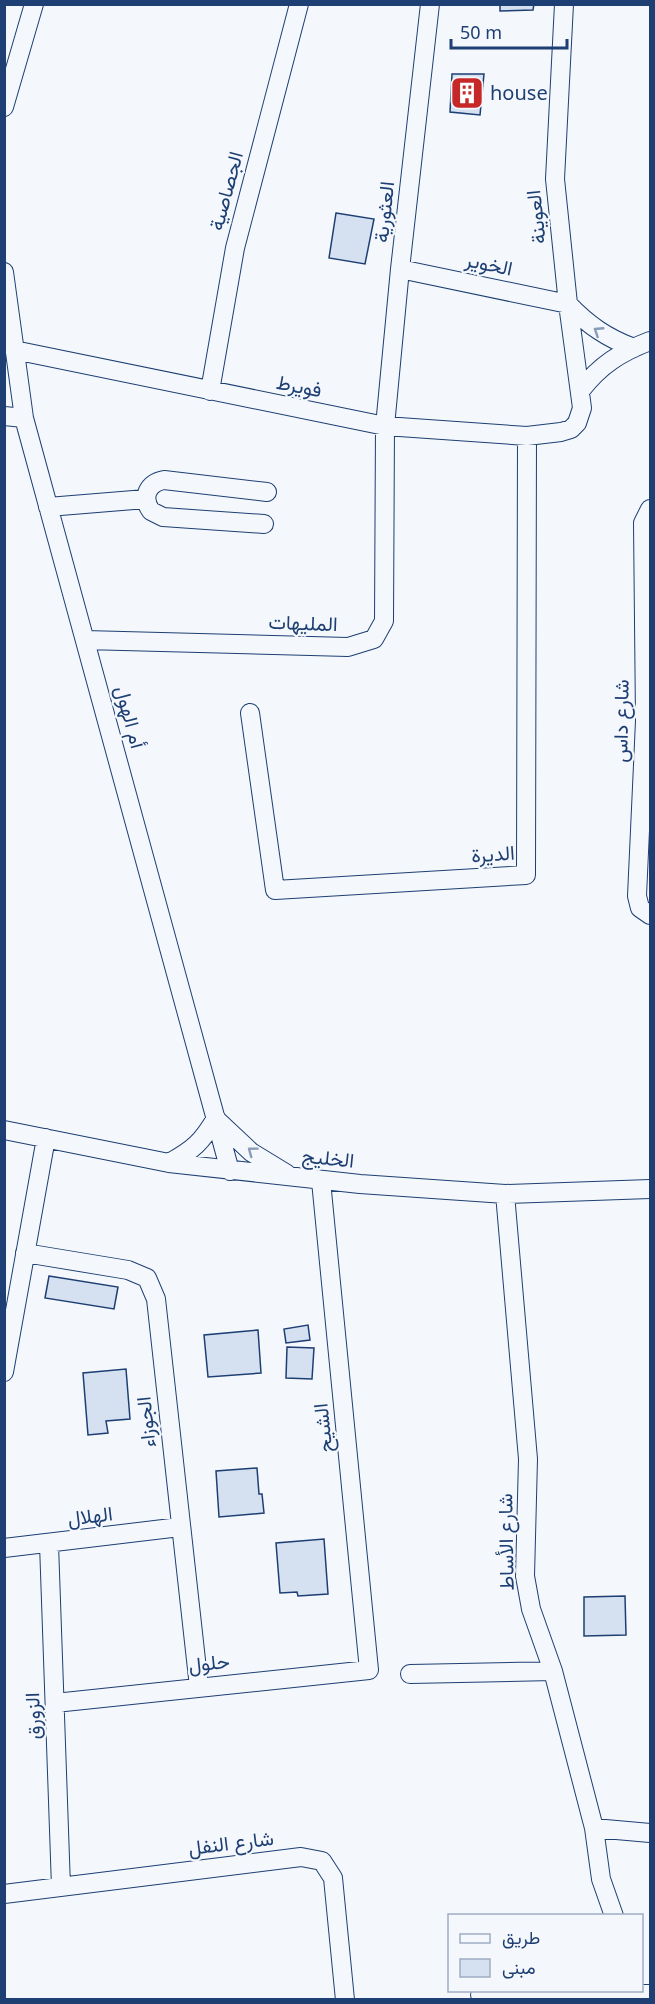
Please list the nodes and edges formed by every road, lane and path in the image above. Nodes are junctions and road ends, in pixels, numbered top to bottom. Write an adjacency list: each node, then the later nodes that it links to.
1 (34, 4): 5 (street)
2 (299, 4): 12 (street, الجصاصية)
3 (430, 4): 6 (street, العثورية)
4 (564, 4): 8 (street, العوينة)
5 (4, 107)
6 (400, 269): 8 (street, الخوير); 16 (street, العثورية)
7 (4, 272): 10 (street, أم الهول)
8 (568, 304): 9 (street, one-way to 8); 11 (street, العوينة)
9 (642, 344): 11 (street)
10 (14, 350): 12 (street, فويرط); 14 (street, أم الهول)
11 (581, 390): 15 (street, العوينة)
12 (210, 391): 16 (street, فويرط)
13 (4, 417): 14 (street)
14 (24, 418): 20 (street, أم الهول)
15 (577, 423): 17 (street, فويرط)
16 (385, 426): 17 (street, فويرط); 23 (street, المليهات)
17 (527, 436): 24 (street, الديرة)
18 (267, 492): 19 (street)
19 (146, 499): 20 (street); 22 (street)
20 (48, 507): 23 (street, أم الهول)
21 (647, 516): 25 (street, شارع داس)
22 (264, 524)
23 (85, 640): 27 (street, أم الهول)
24 (250, 713)
25 (648, 721): 26 (street, شارع داس)
26 (651, 915)
27 (216, 1118): 30 (street); 31 (street, أم الهول); 32 (street, one-way to 27)
28 (4, 1130): 29 (street, الخليج)
29 (46, 1138): 30 (street, الخليج); 36 (street)
30 (170, 1163): 31 (street, الخليج)
31 (230, 1171): 32 (street, الخليج)
32 (293, 1177): 33 (street, الخليج)
33 (321, 1181): 35 (street, الخليج); 41 (street, الشيح)
34 (651, 1189): 35 (street, الخليج)
35 (505, 1194): 42 (street, شارع الأساط)
36 (25, 1253): 37 (street); 38 (street, الجوزاء)
37 (4, 1372)
38 (180, 1527): 39 (street, الهلال); 44 (street, الجوزاء)
39 (49, 1544): 40 (street, الهلال); 45 (street, الزورق)
40 (4, 1548)
41 (369, 1670): 44 (street, حلول)
42 (552, 1671): 43 (street); 46 (street, شارع الأساط)
43 (410, 1674)
44 (199, 1687): 45 (street, حلول)
45 (55, 1703): 48 (street, الزورق)
46 (594, 1828): 47 (street); 50 (street, شارع الأساط)
47 (651, 1833)
48 (61, 1887): 49 (street, شارع النفل); 53 (street, شارع النفل)
49 (4, 1894)
50 (613, 1914)
51 (644, 1994): 52 (street)
52 (480, 1995)
53 (345, 2000)

